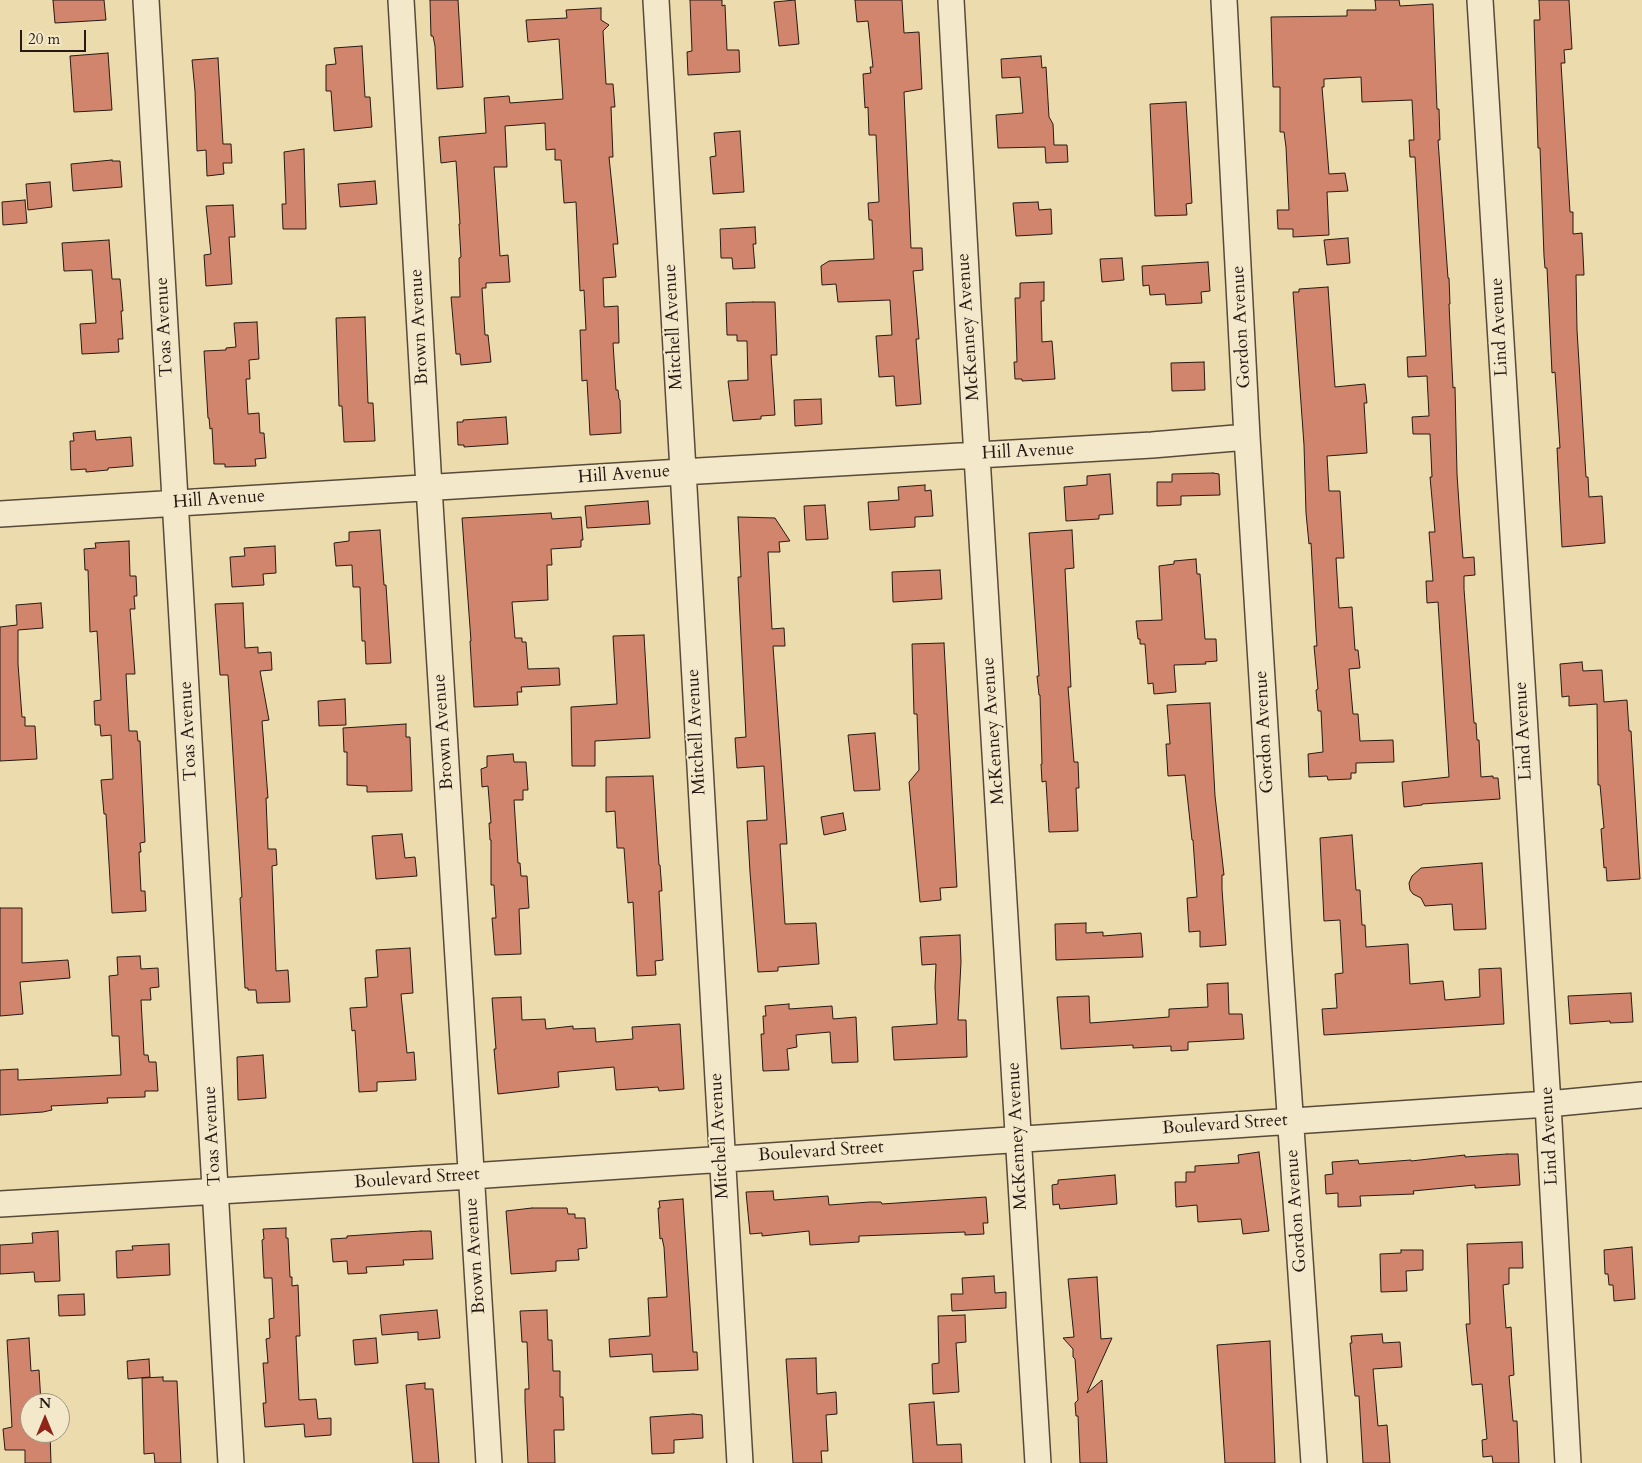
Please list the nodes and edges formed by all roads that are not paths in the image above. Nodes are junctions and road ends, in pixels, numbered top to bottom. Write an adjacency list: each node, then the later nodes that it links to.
1 (146, 0): 11 (street, Toas Avenue)
2 (401, 0): 10 (street, Brown Avenue)
3 (656, 0): 9 (street, Mitchell Avenue)
4 (951, 0): 8 (street, McKenney Avenue)
5 (1224, 0): 7 (street, Gordon Avenue)
6 (1480, 0): 14 (street, Lind Avenue)
7 (1247, 437): 8 (street, Hill Avenue); 15 (street, Gordon Avenue)
8 (977, 455): 9 (street, Hill Avenue); 16 (street, McKenney Avenue)
9 (682, 472): 10 (street, Hill Avenue); 17 (street, Mitchell Avenue)
10 (428, 487): 11 (street, Hill Avenue); 18 (street, Brown Avenue)
11 (175, 503): 12 (street, Hill Avenue); 19 (street, Toas Avenue)
12 (0, 514)
13 (1642, 1095): 14 (street, Boulevard Street)
14 (1548, 1104): 15 (street, Boulevard Street); 26 (street, Lind Avenue)
15 (1292, 1121): 16 (street, Boulevard Street); 25 (street, Gordon Avenue)
16 (1018, 1139): 17 (street, Boulevard Street); 24 (street, McKenney Avenue)
17 (721, 1159): 18 (street, Boulevard Street); 23 (street, Mitchell Avenue)
18 (472, 1176): 19 (street, Boulevard Street); 22 (street, Brown Avenue)
19 (216, 1191): 20 (street, Boulevard Street); 21 (street, Toas Avenue)
20 (0, 1204)
21 (231, 1463)
22 (489, 1463)
23 (740, 1463)
24 (1038, 1463)
25 (1314, 1463)
26 (1568, 1463)

